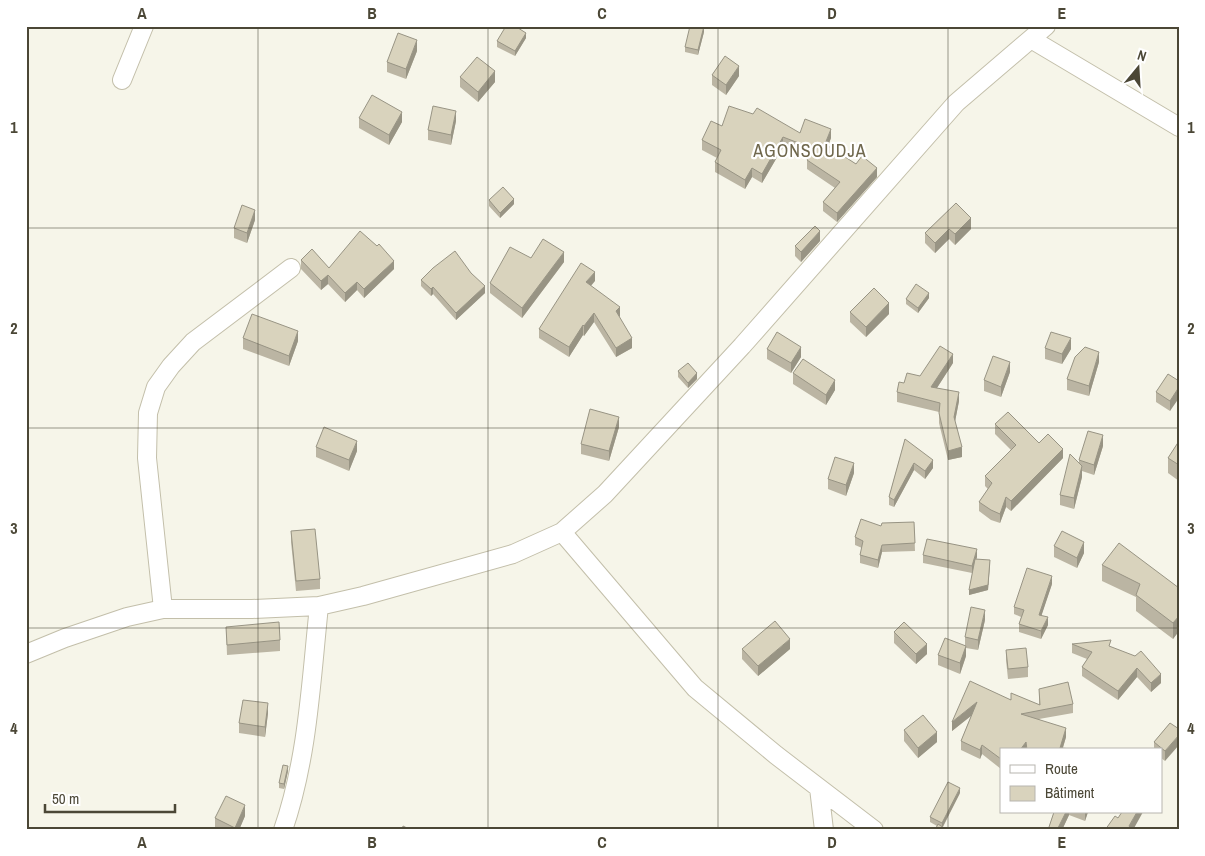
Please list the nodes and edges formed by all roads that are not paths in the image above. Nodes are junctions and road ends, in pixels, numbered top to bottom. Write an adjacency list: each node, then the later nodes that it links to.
1 (144, 26): 4 (street)
2 (1046, 26): 3 (street)
3 (1030, 38): 5 (street); 7 (street)
4 (122, 80)
5 (1179, 127)
6 (291, 268): 9 (street)
7 (562, 532): 8 (street); 11 (street)
8 (319, 606): 9 (street); 12 (street)
9 (163, 609): 10 (street)
10 (26, 654)
11 (819, 788): 13 (street); 14 (street)
12 (283, 830)
13 (824, 830)
14 (874, 830)

